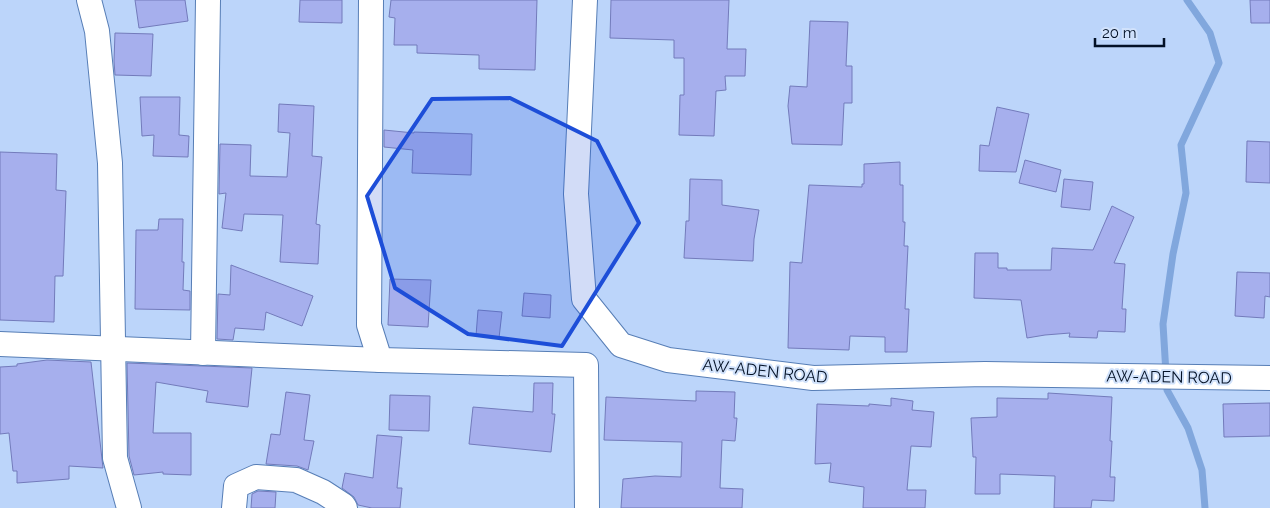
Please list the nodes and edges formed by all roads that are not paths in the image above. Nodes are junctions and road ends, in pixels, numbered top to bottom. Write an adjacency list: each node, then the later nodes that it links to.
1 (90, 0): 6 (street)
2 (208, 0): 7 (street)
3 (371, 0): 8 (street)
4 (585, 0): 9 (street, AW-ADEN ROAD)
5 (0, 344): 6 (street)
6 (114, 349): 7 (street); 10 (street)
7 (202, 353): 8 (street)
8 (380, 360): 13 (street)
9 (1270, 378)
10 (130, 508)
11 (234, 508): 12 (street)
12 (345, 508)
13 (586, 508)

